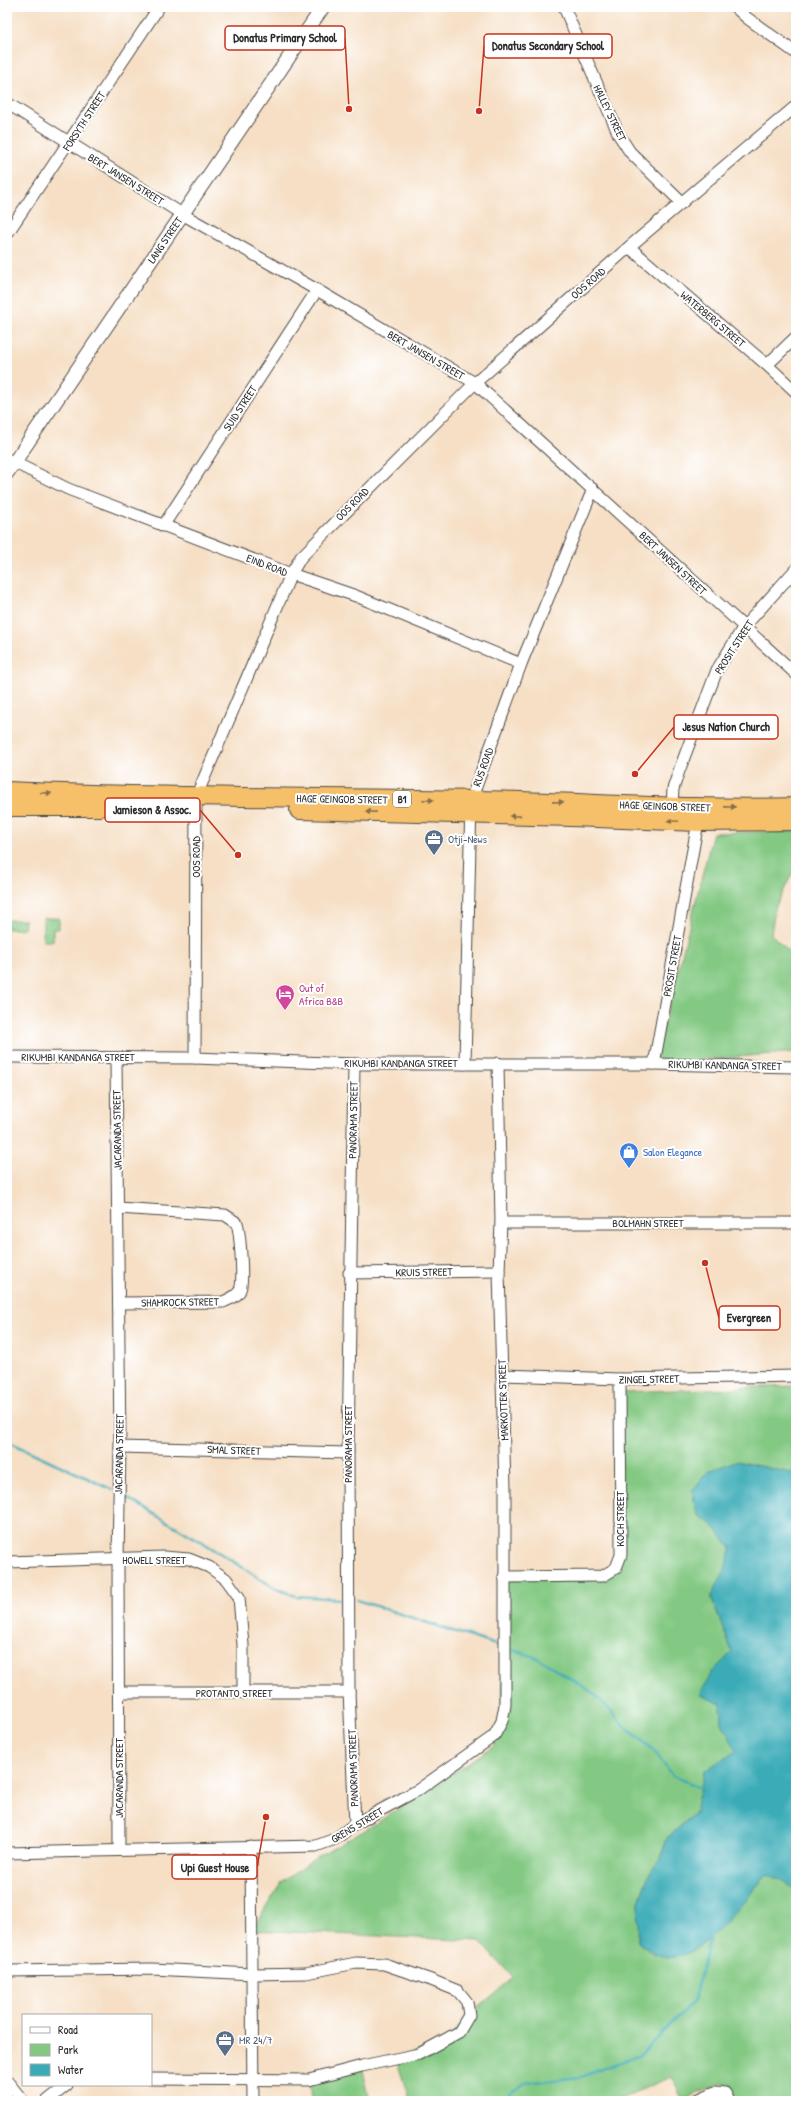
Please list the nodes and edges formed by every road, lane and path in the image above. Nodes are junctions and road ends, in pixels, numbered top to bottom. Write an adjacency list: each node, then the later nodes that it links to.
1 (158, 7): 8 (street, FORSYTH STREET)
2 (324, 7): 10 (street, LANG STREET)
3 (564, 7): 9 (street, HALLEY STREET)
4 (735, 7): 5 (street)
5 (796, 53)
6 (7, 103): 8 (street, BERT JANSEN STREET)
7 (796, 106): 9 (street, OOS ROAD)
8 (69, 143): 10 (street, BERT JANSEN STREET); 11 (street, FORSYTH STREET)
9 (682, 203): 12 (street, OOS ROAD)
10 (182, 214): 13 (street, BERT JANSEN STREET); 18 (street, LANG STREET)
11 (7, 234)
12 (629, 247): 15 (street, WATERBERG STREET); 16 (street, OOS ROAD)
13 (317, 290): 16 (street, BERT JANSEN STREET); 20 (street, SUID STREET)
14 (796, 337): 15 (street)
15 (767, 365): 17 (street, WATERBERG STREET)
16 (475, 383): 19 (street, BERT JANSEN STREET); 22 (street, OOS ROAD)
17 (796, 392)
18 (9, 465): 20 (street, EIND ROAD)
19 (593, 489): 23 (street, BERT JANSEN STREET); 24 (street, RUS ROAD)
20 (163, 526): 22 (street, EIND ROAD)
21 (796, 569): 23 (street, PROSIT STREET)
22 (291, 574): 24 (street, EIND ROAD); 27 (street, OOS ROAD)
23 (743, 628): 25 (street, BERT JANSEN STREET); 28 (street, PROSIT STREET)
24 (521, 664): 31 (street, RUS ROAD)
25 (796, 674)
26 (7, 791): 27 (highway, HAGE GEINGOB STREET / B1, one-way to 27)
27 (196, 802): 29 (highway, HAGE GEINGOB STREET / B1); 31 (highway, HAGE GEINGOB STREET / B1); 36 (street, OOS ROAD)
28 (672, 806): 30 (highway, HAGE GEINGOB STREET / B1, one-way to 30); 31 (highway, HAGE GEINGOB STREET / B1, one-way to 28)
29 (7, 807)
30 (796, 807)
31 (471, 808): 32 (highway, HAGE GEINGOB STREET / B1, one-way to 31); 39 (street, RUS ROAD)
32 (698, 822): 33 (highway, HAGE GEINGOB STREET / B1); 40 (street, PROSIT STREET)
33 (796, 822)
34 (7, 1057): 35 (street, RIKUMBI KANDANGA STREET)
35 (116, 1058): 36 (street, RIKUMBI KANDANGA STREET); 42 (street, JACARANDA STREET)
36 (195, 1058): 38 (street, RIKUMBI KANDANGA STREET)
37 (498, 1063): 39 (street, RIKUMBI KANDANGA STREET); 40 (street, RIKUMBI KANDANGA STREET); 43 (street, MARKOTTER STREET)
38 (354, 1064): 39 (street, RIKUMBI KANDANGA STREET); 46 (street, PANORAMA STREET)
39 (465, 1064)
40 (654, 1064): 41 (street, RIKUMBI KANDANGA STREET)
41 (796, 1067)
42 (118, 1208): 47 (street, JACARANDA STREET); 47 (street, SHAMROCK STREET)
43 (501, 1223): 44 (street, BOLMAHN STREET); 45 (street, MARKOTTER STREET)
44 (796, 1223)
45 (498, 1271): 46 (street, KRUIS STREET); 48 (street, MARKOTTER STREET)
46 (349, 1273): 52 (street, PANORAMA STREET)
47 (119, 1303): 51 (street, JACARANDA STREET)
48 (502, 1375): 50 (street, ZINGEL STREET); 55 (street, MARKOTTER STREET)
49 (796, 1376): 50 (street, ZINGEL STREET)
50 (620, 1379): 55 (street, KOCH STREET)
51 (120, 1447): 52 (street, SMAL STREET); 53 (street, JACARANDA STREET)
52 (348, 1453): 57 (street, PANORAMA STREET)
53 (118, 1559): 54 (street, HOWELL STREET); 56 (street, JACARANDA STREET); 58 (street, HOWELL STREET)
54 (7, 1562)
55 (504, 1578): 59 (street, MARKOTTER STREET)
56 (119, 1692): 58 (street, PROTANTO STREET); 62 (street, JACARANDA STREET)
57 (349, 1692): 58 (street, PROTANTO STREET); 60 (street, PANORAMA STREET)
58 (243, 1693)
59 (494, 1736): 60 (street, GRENS STREET)
60 (355, 1824): 61 (street, GRENS STREET)
61 (251, 1847): 62 (street, GRENS STREET); 65 (street)
62 (119, 1850): 63 (street, GRENS STREET)
63 (7, 1853)
64 (7, 1971): 65 (street)
65 (253, 1974): 67 (street); 67 (street)
66 (152, 2079): 67 (street)
67 (252, 2079): 72 (street)
68 (7, 2081): 70 (street)
69 (66, 2086): 71 (street)
70 (23, 2101)
71 (46, 2101)
72 (253, 2101)
73 (695, 2101): 74 (street)
74 (729, 2101)

